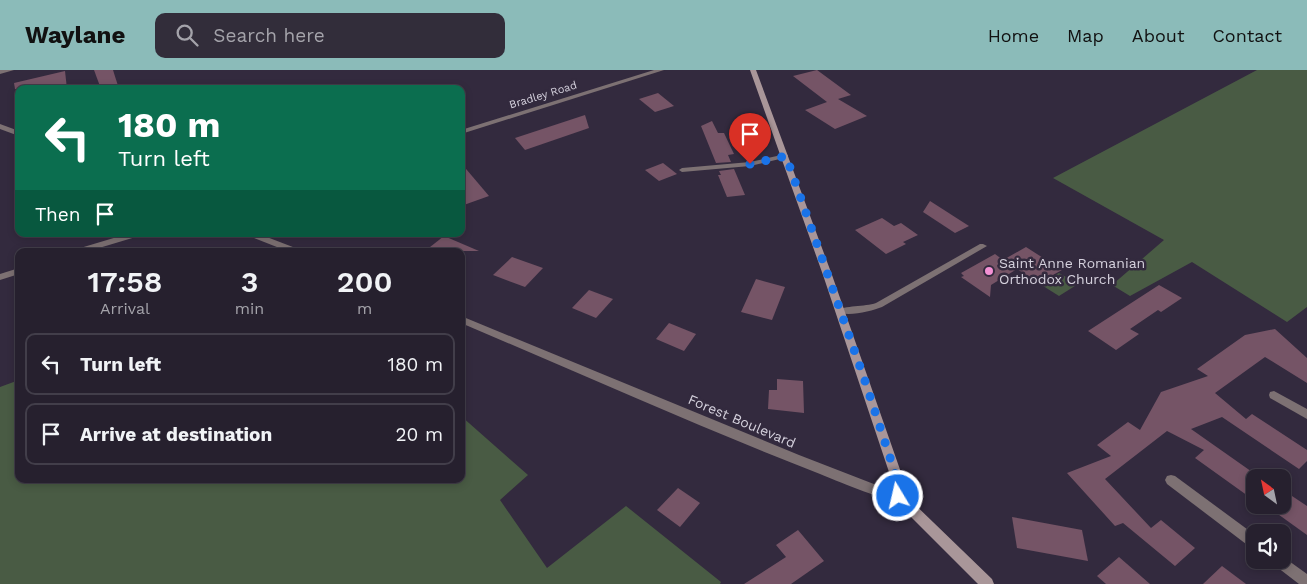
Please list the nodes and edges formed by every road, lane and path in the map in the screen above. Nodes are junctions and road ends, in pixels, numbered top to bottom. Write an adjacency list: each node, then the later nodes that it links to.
1 (11, 70): 4 (street)
2 (661, 70): 6 (street, Bradley Road)
3 (754, 70): 8 (main road)
4 (0, 72)
5 (0, 126): 7 (street)
6 (465, 131)
7 (15, 132)
8 (786, 156): 9 (lane); 17 (main road)
9 (682, 170)
10 (126, 237): 13 (street)
11 (260, 237): 14 (street)
12 (983, 246): 17 (lane)
13 (90, 248)
14 (287, 248)
15 (15, 272): 16 (street)
16 (0, 276)
17 (841, 311): 22 (main road)
18 (465, 321): 22 (street, Forest Boulevard)
19 (1274, 394): 20 (street)
20 (1307, 415)
21 (1171, 480): 23 (street)
22 (898, 496): 26 (main road, Forest Boulevard)
23 (1246, 536)
24 (1290, 569): 25 (street)
25 (1307, 582)
26 (987, 584)

